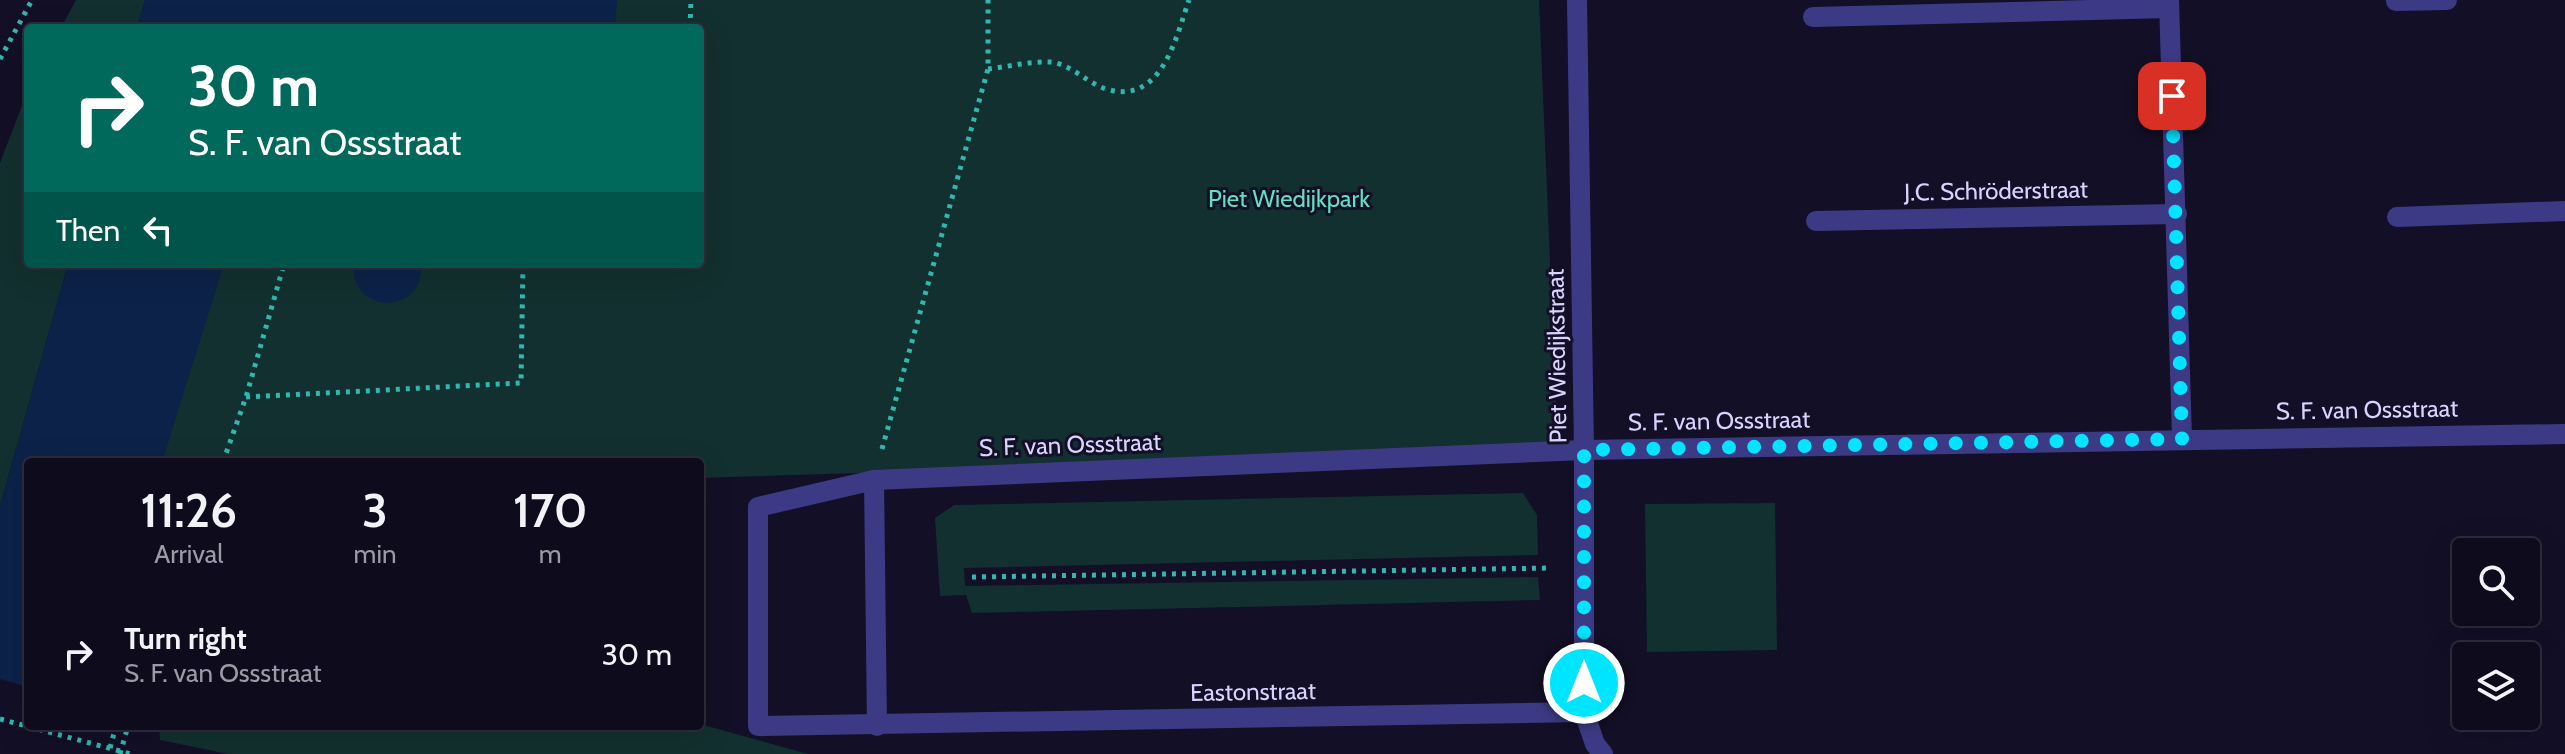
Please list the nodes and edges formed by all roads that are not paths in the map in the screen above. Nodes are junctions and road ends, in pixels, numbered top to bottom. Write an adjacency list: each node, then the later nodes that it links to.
1 (1577, 0): 12 (street, Piet Wiedijkstraat)
2 (2447, 0): 3 (street)
3 (2396, 1)
4 (2169, 4): 5 (street); 7 (street)
5 (1813, 17)
6 (2565, 211): 8 (street)
7 (2177, 214): 9 (street, J.C. Schröderstraat); 11 (street)
8 (2397, 217)
9 (1816, 221)
10 (2565, 434): 11 (street, S. F. van Ossstraat)
11 (2182, 439): 12 (street, S. F. van Ossstraat)
12 (1584, 450): 13 (street, S. F. van Ossstraat); 14 (street, Piet Wiedijkstraat)
13 (874, 480): 15 (street); 15 (street, Eastonstraat)
14 (1584, 712): 15 (street, Eastonstraat); 16 (street)
15 (877, 726)
16 (1603, 754)

